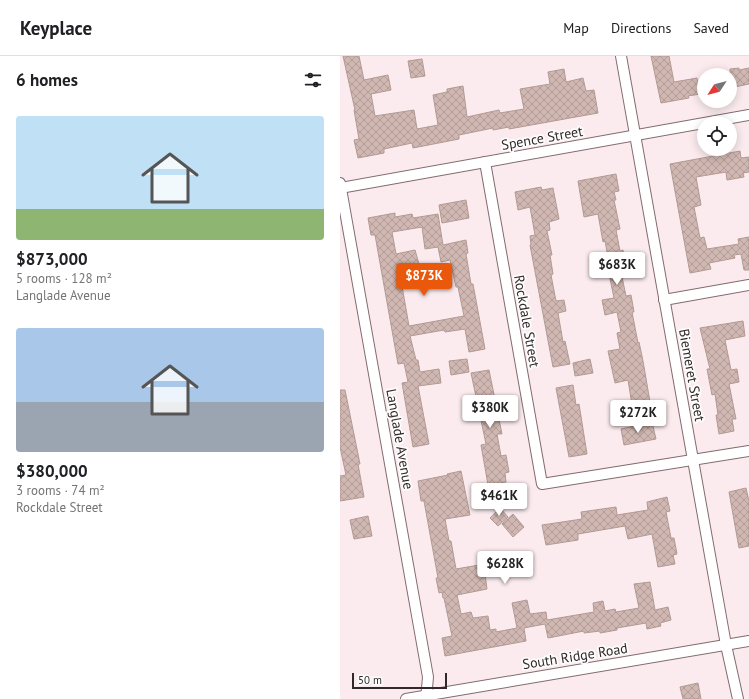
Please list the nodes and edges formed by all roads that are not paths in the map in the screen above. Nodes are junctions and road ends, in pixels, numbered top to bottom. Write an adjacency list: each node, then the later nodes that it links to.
1 (621, 56): 3 (street, Biemeret Street)
2 (749, 115): 3 (street, Spence Street)
3 (635, 135): 4 (street, Spence Street); 7 (street, Biemeret Street)
4 (485, 162): 5 (street, Spence Street); 9 (street, Rockdale Street)
5 (340, 187): 12 (street, Langlade Avenue)
6 (749, 285): 7 (street)
7 (664, 300): 9 (street, Biemeret Street)
8 (749, 452): 9 (street)
9 (693, 460): 11 (street, Biemeret Street)
10 (749, 641): 11 (street, South Ridge Road)
11 (726, 645): 12 (street, South Ridge Road); 14 (street, Biemeret Street)
12 (426, 697): 13 (street, South Ridge Road)
13 (406, 699)
14 (738, 699)

